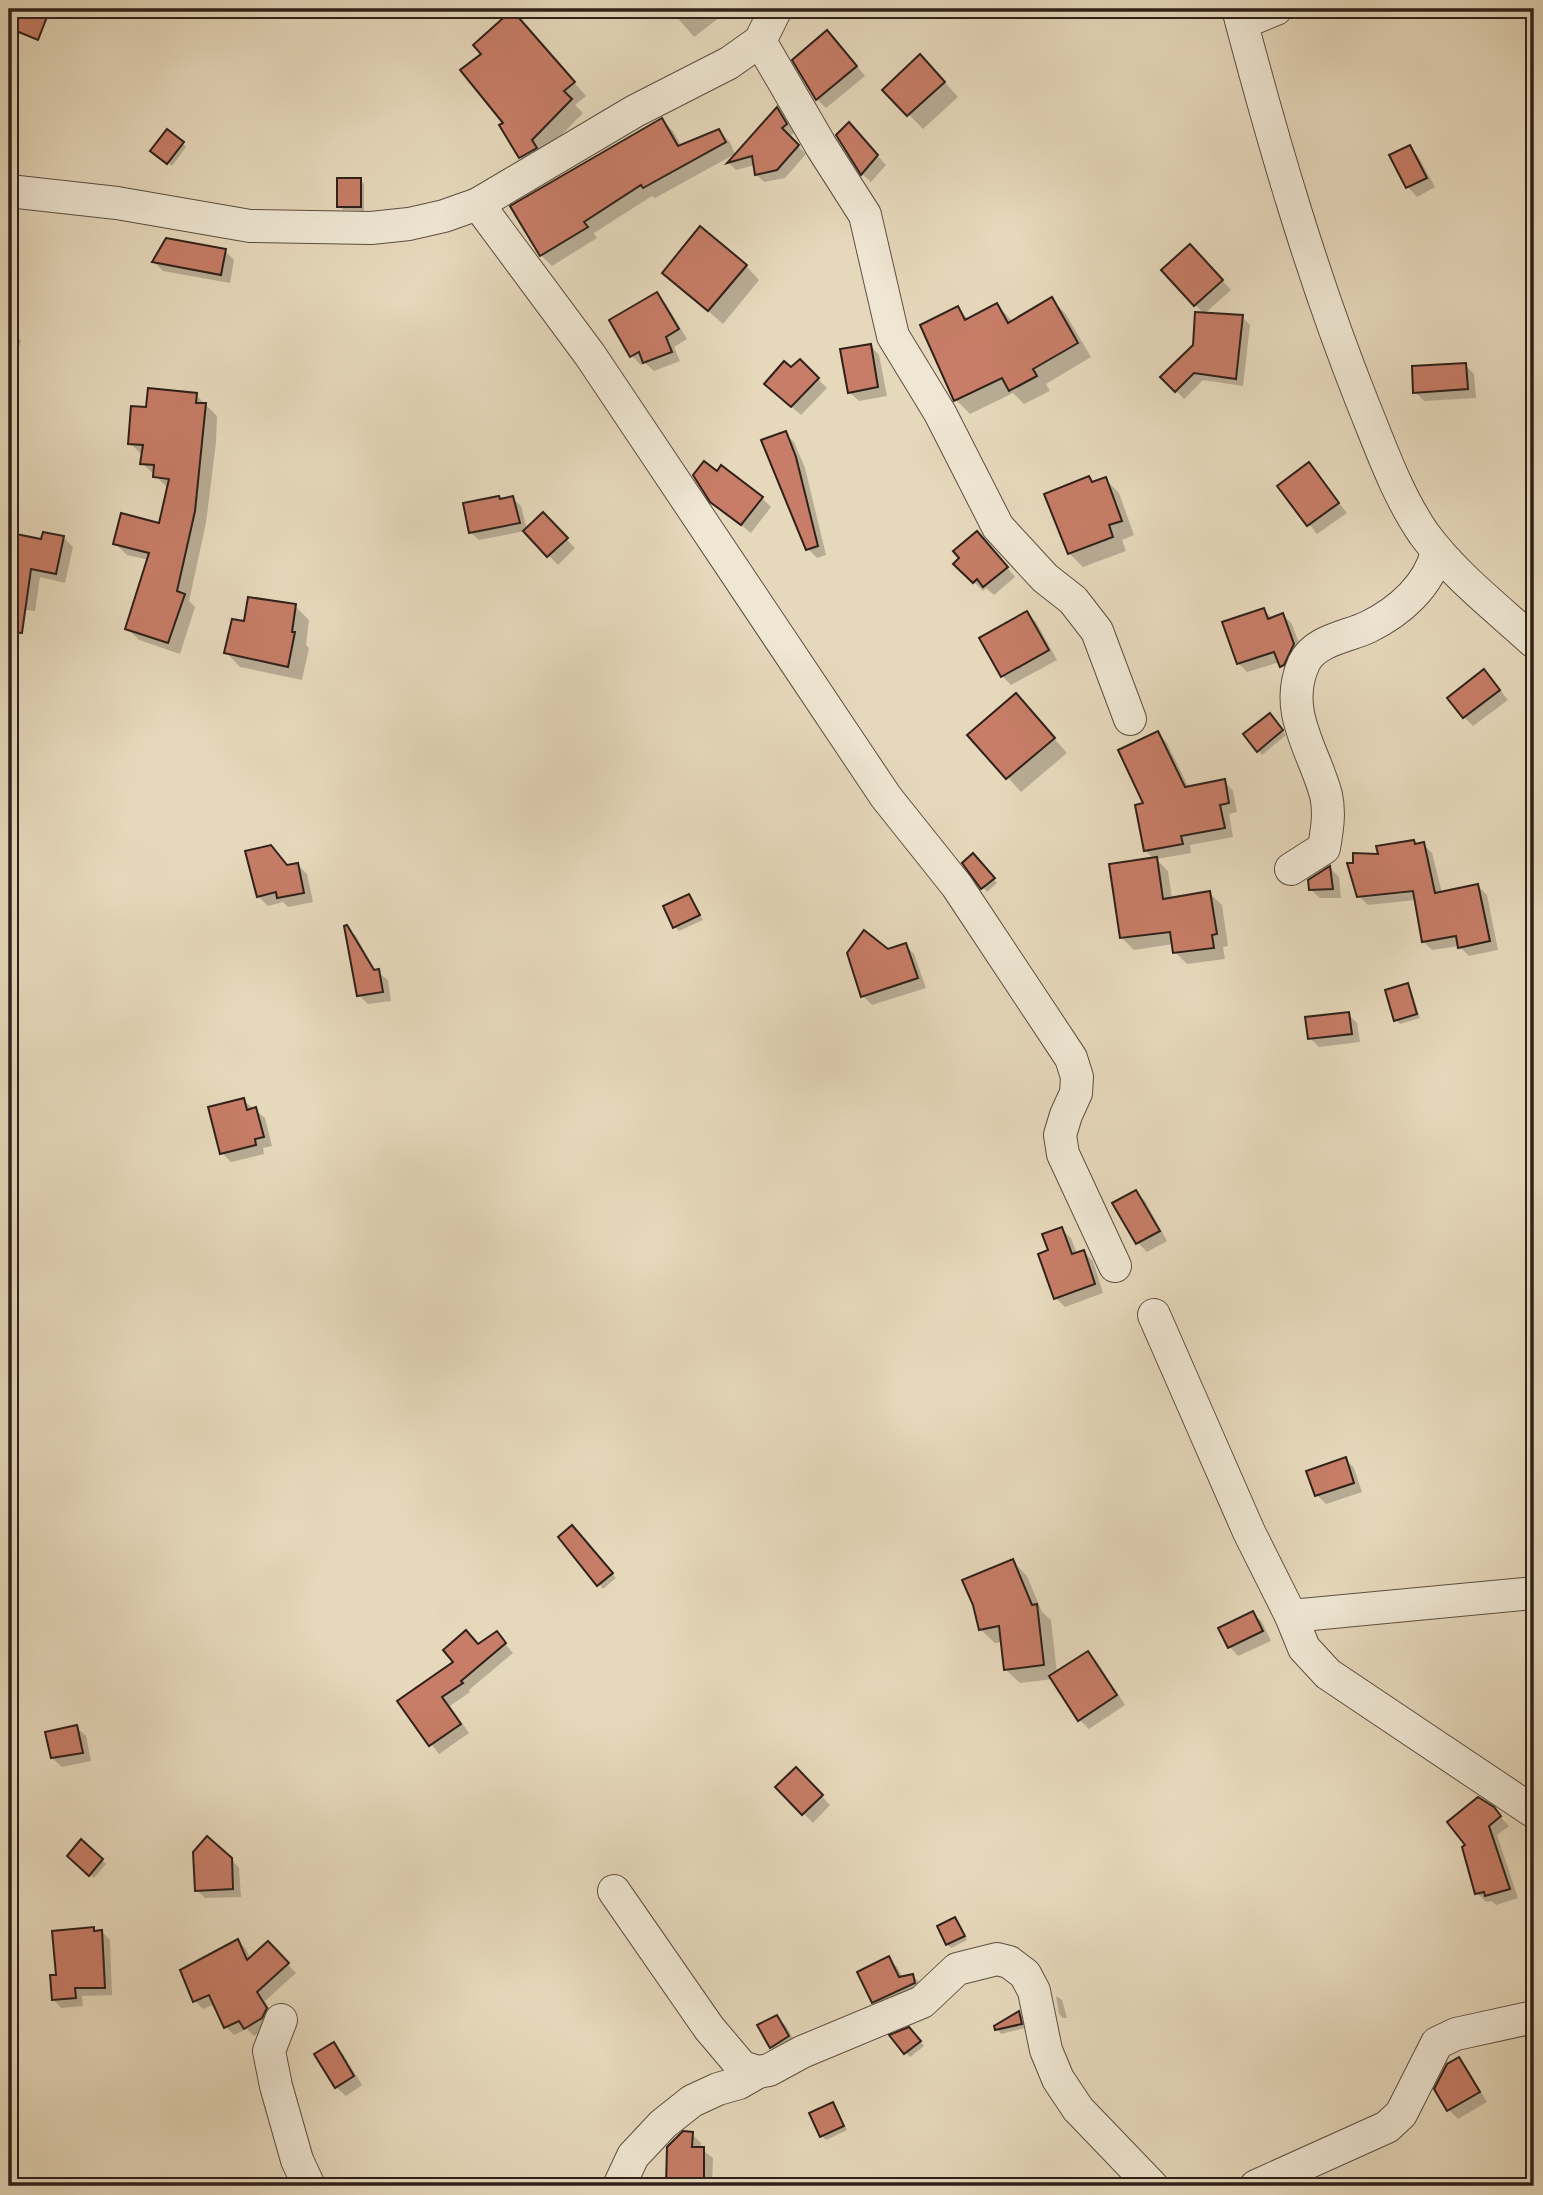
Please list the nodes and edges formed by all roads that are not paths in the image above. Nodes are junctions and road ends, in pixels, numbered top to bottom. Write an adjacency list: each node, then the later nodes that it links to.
1 (776, 9): 4 (street)
2 (1276, 9): 3 (street)
3 (1240, 16): 7 (street)
4 (760, 41): 6 (street); 9 (street)
5 (9, 191): 6 (street)
6 (478, 204): 11 (street)
7 (1437, 551): 8 (street); 10 (street)
8 (1534, 642)
9 (1130, 719)
10 (1291, 869)
11 (1115, 1266)
12 (1154, 1315): 14 (street)
13 (1534, 1593): 14 (street)
14 (1291, 1616): 15 (street)
15 (1534, 1812)
16 (614, 1891): 19 (street)
17 (1534, 2017): 23 (street)
18 (281, 2021): 20 (street)
19 (758, 2072): 21 (street); 22 (street)
20 (309, 2186)
21 (619, 2186)
22 (1152, 2186)
23 (1256, 2186)

